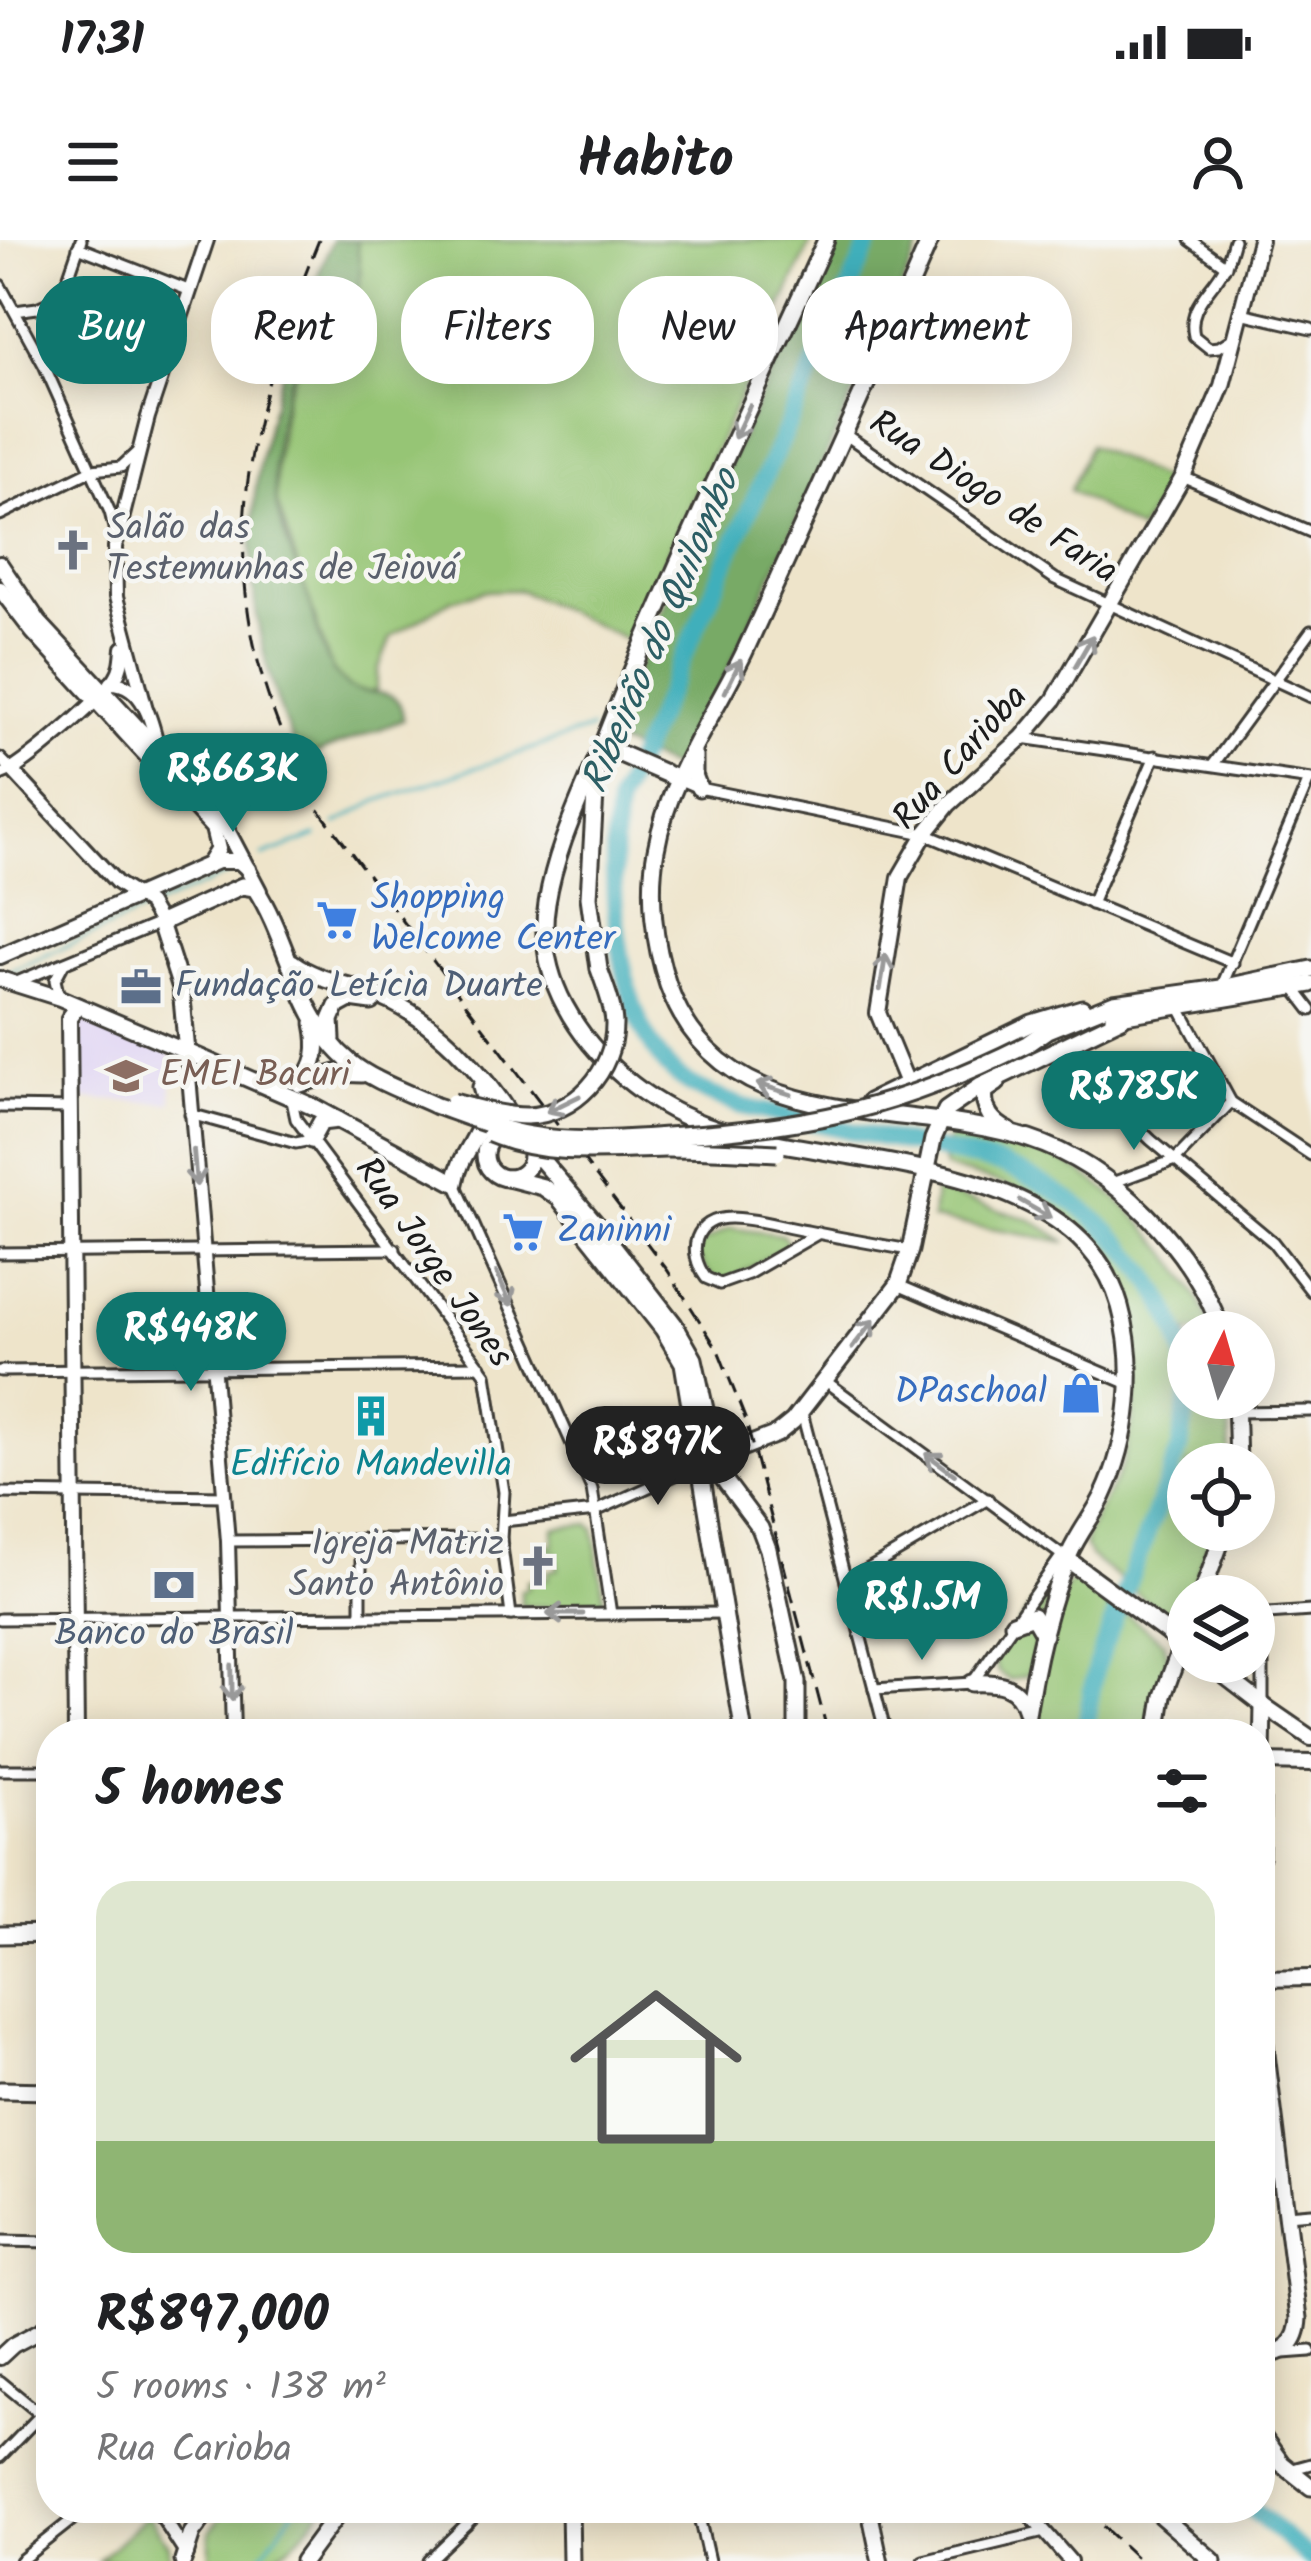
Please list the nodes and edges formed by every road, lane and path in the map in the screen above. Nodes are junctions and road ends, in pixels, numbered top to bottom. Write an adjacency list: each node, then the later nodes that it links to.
1 (207, 240): 11 (street)
2 (826, 240): 37 (main road, one-way to 37)
3 (930, 240): 19 (main road)
4 (1190, 240): 8 (street)
5 (1234, 240): 8 (street)
6 (1260, 240): 14 (main road, Rua Carioba)
7 (80, 243): 9 (street); 11 (street)
8 (1226, 266): 16 (street)
9 (68, 276)
10 (0, 285): 13 (street)
11 (188, 290): 20 (street)
12 (36, 308): 13 (street)
13 (15, 311): 17 (street)
14 (1241, 313): 15 (street); 16 (main road, Rua Carioba)
15 (1311, 329)
16 (1236, 336): 22 (main road, Rua Carioba)
17 (36, 349)
18 (53, 384): 21 (street)
19 (843, 433): 28 (street, Rua Diogo de Faria); 36 (main road, one-way to 19)
20 (140, 449): 21 (street); 25 (street)
21 (92, 470): 23 (street); 25 (street)
22 (1183, 477): 24 (street); 28 (main road, Rua Carioba)
23 (0, 515)
24 (1311, 532)
25 (117, 538): 29 (street)
26 (0, 565): 32 (main road)
27 (0, 589): 32 (main road)
28 (1110, 607): 31 (street, Rua Diogo de Faria); 35 (main road, Rua Carioba, one-way to 28)
29 (121, 623): 32 (street); 34 (street)
30 (1311, 631): 31 (street)
31 (1271, 680): 33 (street, Rua Diogo de Faria); 41 (street)
32 (102, 691): 34 (street); 38 (main road); 42 (street); 47 (main road)
33 (1311, 697)
34 (146, 709): 38 (street)
35 (1022, 738): 39 (street); 46 (main road, Rua Carioba)
36 (694, 750): 43 (main road); 45 (main road)
37 (600, 751): 43 (main road); 79 (main road, one-way to 79, bridge); 93 (main road)
38 (159, 754): 48 (main road)
39 (1155, 756): 41 (street); 52 (street)
40 (0, 758): 42 (street)
41 (1213, 765): 44 (street)
42 (6, 772): 49 (street)
43 (678, 779): 45 (street); 82 (main road, one-way to 43)
44 (1310, 780): 58 (street)
45 (699, 788): 46 (street)
46 (926, 834): 52 (street); 75 (main road, Rua Carioba, one-way to 46)
47 (208, 865): 48 (main road); 51 (main road)
48 (248, 869): 50 (main road)
49 (117, 883): 51 (street); 53 (street)
50 (259, 891): 54 (main road); 56 (main road)
51 (143, 901): 53 (main road); 54 (street)
52 (1091, 904): 58 (street)
53 (115, 907): 55 (main road)
54 (159, 920): 57 (street); 71 (main road)
55 (0, 956)
56 (286, 958): 64 (main road); 90 (main road)
57 (68, 960): 60 (street); 63 (street)
58 (1233, 963): 62 (street)
59 (1311, 969): 62 (main road)
60 (5, 984): 63 (main road)
61 (1302, 986): 66 (main road); 68 (street)
62 (1221, 988): 67 (main road)
63 (60, 998): 65 (main road)
64 (309, 1004): 69 (main road); 78 (main road)
65 (78, 1006): 71 (main road); 83 (main road)
66 (1180, 1008): 67 (main road); 80 (street)
67 (1118, 1010): 70 (main road); 72 (main road)
68 (1311, 1010)
69 (332, 1042): 74 (main road); 77 (main road)
70 (1041, 1043): 73 (main road); 79 (main road, bridge); 94 (street)
71 (187, 1052): 78 (main road); 84 (street)
72 (971, 1056): 75 (main road); 76 (main road)
73 (1011, 1073): 76 (main road); 88 (main road)
74 (376, 1078): 78 (main road); 79 (main road)
75 (907, 1083): 82 (main road); 86 (main road, Rua Carioba)
76 (981, 1086): 86 (main road)
77 (481, 1087): 87 (main road); 91 (main road)
78 (296, 1090): 85 (main road); 89 (street, Rua Jorge Jones)
79 (435, 1101): 93 (main road, bridge)
80 (1231, 1102): 92 (street); 94 (street)
81 (0, 1107): 83 (street)
82 (840, 1107): 86 (main road)
83 (71, 1108): 104 (main road)
84 (190, 1114): 89 (street); 103 (street, one-way to 103)
85 (341, 1120): 89 (main road); 97 (main road)
86 (933, 1132): 88 (main road); 95 (main road)
87 (493, 1137): 90 (main road); 98 (main road)
88 (1029, 1139): 99 (main road)
89 (311, 1140): 101 (street, Rua Jorge Jones)
90 (527, 1142): 98 (main road); 118 (main road)
91 (468, 1148): 96 (main road); 97 (main road)
92 (1311, 1155)
93 (855, 1156): 95 (main road)
94 (1175, 1160): 99 (street); 107 (street)
95 (926, 1168): 102 (main road); 114 (main road, one-way to 114)
96 (480, 1173): 97 (main road); 98 (main road)
97 (456, 1175): 123 (street, one-way to 123)
98 (505, 1178): 118 (main road)
99 (1109, 1184): 108 (main road)
100 (818, 1234): 100 (street); 102 (street)
101 (395, 1249): 103 (street); 109 (street, Rua Jorge Jones)
102 (910, 1250): 106 (main road)
103 (202, 1251): 104 (street); 111 (street)
104 (73, 1252): 105 (street); 110 (main road)
105 (0, 1253)
106 (898, 1285): 113 (main road, one-way to 106); 114 (street)
107 (1311, 1291)
108 (1213, 1311)
109 (481, 1366): 111 (street); 124 (street, Rua Jorge Jones)
110 (74, 1370): 111 (street); 112 (street); 120 (main road)
111 (212, 1370): 121 (street)
112 (0, 1371)
113 (826, 1382): 117 (main road); 122 (street, one-way to 113)
114 (1129, 1384): 128 (main road)
115 (1275, 1409): 116 (street)
116 (1311, 1412)
117 (802, 1413): 118 (main road); 129 (street)
118 (707, 1462): 123 (street); 131 (main road); 151 (main road)
119 (0, 1492): 120 (street)
120 (74, 1492): 121 (street); 137 (main road)
121 (225, 1496): 127 (street)
122 (988, 1499): 128 (street); 129 (street)
123 (596, 1511): 124 (street); 133 (street)
124 (503, 1521): 126 (street, Rua Jorge Jones)
125 (361, 1539): 126 (street); 127 (street); 135 (street)
126 (501, 1539): 134 (street, Rua Jorge Jones)
127 (228, 1540): 136 (street)
128 (1064, 1557): 139 (street); 140 (main road); 141 (main road)
129 (846, 1582): 146 (street)
130 (1311, 1611): 132 (street)
131 (724, 1613): 133 (street); 150 (main road)
132 (1275, 1613)
133 (611, 1614): 134 (street, one-way to 134)
134 (511, 1615): 135 (street)
135 (361, 1616): 136 (street)
136 (231, 1617): 137 (street); 149 (street, one-way to 149)
137 (76, 1618): 138 (street); 148 (main road)
138 (0, 1619)
139 (1013, 1623): 141 (main road); 142 (street)
140 (1167, 1634)
141 (1045, 1636): 154 (main road)
142 (972, 1683): 146 (street); 153 (main road)
143 (1169, 1683): 155 (main road)
144 (1234, 1683): 147 (main road)
145 (1262, 1683): 147 (street)
146 (874, 1688): 152 (street)
147 (1263, 1705): 156 (main road); 157 (main road)
148 (76, 1719)
149 (233, 1719)
150 (742, 1719)
151 (796, 1719)
152 (882, 1719)
153 (1025, 1719)
154 (1027, 1719)
155 (1159, 1719)
156 (1263, 1719)
157 (1311, 1738)
158 (1275, 1762): 159 (main road)
159 (1311, 1763)
160 (0, 1770): 161 (street)
161 (36, 1771)
162 (36, 1934): 163 (main road)
163 (0, 1935)
164 (1275, 1978): 165 (main road)
165 (1311, 1978)
166 (0, 2090): 167 (main road)
167 (36, 2091)
168 (1275, 2131): 170 (main road)
169 (1311, 2213): 170 (street)
170 (1285, 2215): 173 (main road)
171 (0, 2241): 172 (street)
172 (36, 2242)
173 (1299, 2318): 176 (street); 177 (main road)
174 (36, 2332): 175 (main road)
175 (6, 2345): 179 (main road)
176 (1311, 2346): 178 (street)
177 (1275, 2351)
178 (1275, 2353)
179 (0, 2357)
180 (0, 2381): 181 (street)
181 (36, 2411)
182 (36, 2429): 184 (street)
183 (1275, 2453): 186 (main road)
184 (0, 2457)
185 (1311, 2464): 186 (street)
186 (1288, 2470): 187 (main road)
187 (1311, 2486)
188 (68, 2523): 201 (street)
189 (166, 2523): 199 (street)
190 (200, 2523): 199 (main road)
191 (332, 2523): 200 (main road)
192 (467, 2523): 202 (street)
193 (570, 2523): 203 (main road)
194 (701, 2523): 204 (street)
195 (872, 2523): 205 (main road)
196 (1036, 2523): 198 (street)
197 (1169, 2523): 208 (main road)
198 (1044, 2532): 206 (street); 207 (street)
199 (186, 2558)
200 (305, 2560)
201 (20, 2561)
202 (428, 2561)
203 (571, 2561)
204 (710, 2561)
205 (880, 2561)
206 (923, 2561)
207 (1070, 2561)
208 (1213, 2561)

